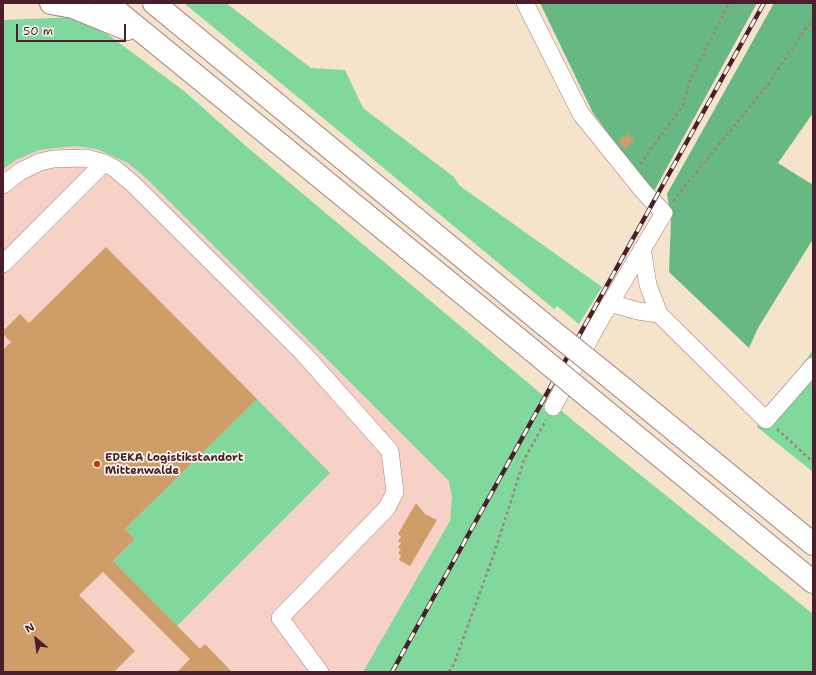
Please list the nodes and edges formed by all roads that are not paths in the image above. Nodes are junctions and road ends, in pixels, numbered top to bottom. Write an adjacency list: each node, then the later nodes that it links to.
1 (51, 3): 5 (highway)
2 (107, 3): 5 (highway)
3 (154, 3): 14 (highway, bridge)
4 (525, 3): 8 (lane)
5 (144, 33): 15 (highway, bridge)
6 (104, 163): 7 (lane); 9 (lane); 16 (lane)
7 (3, 185)
8 (642, 249): 10 (lane); 11 (lane)
9 (3, 264)
10 (610, 303): 11 (lane); 13 (lane)
11 (659, 314): 12 (lane)
12 (813, 366)
13 (553, 407)
14 (813, 544)
15 (813, 582)
16 (320, 672)

